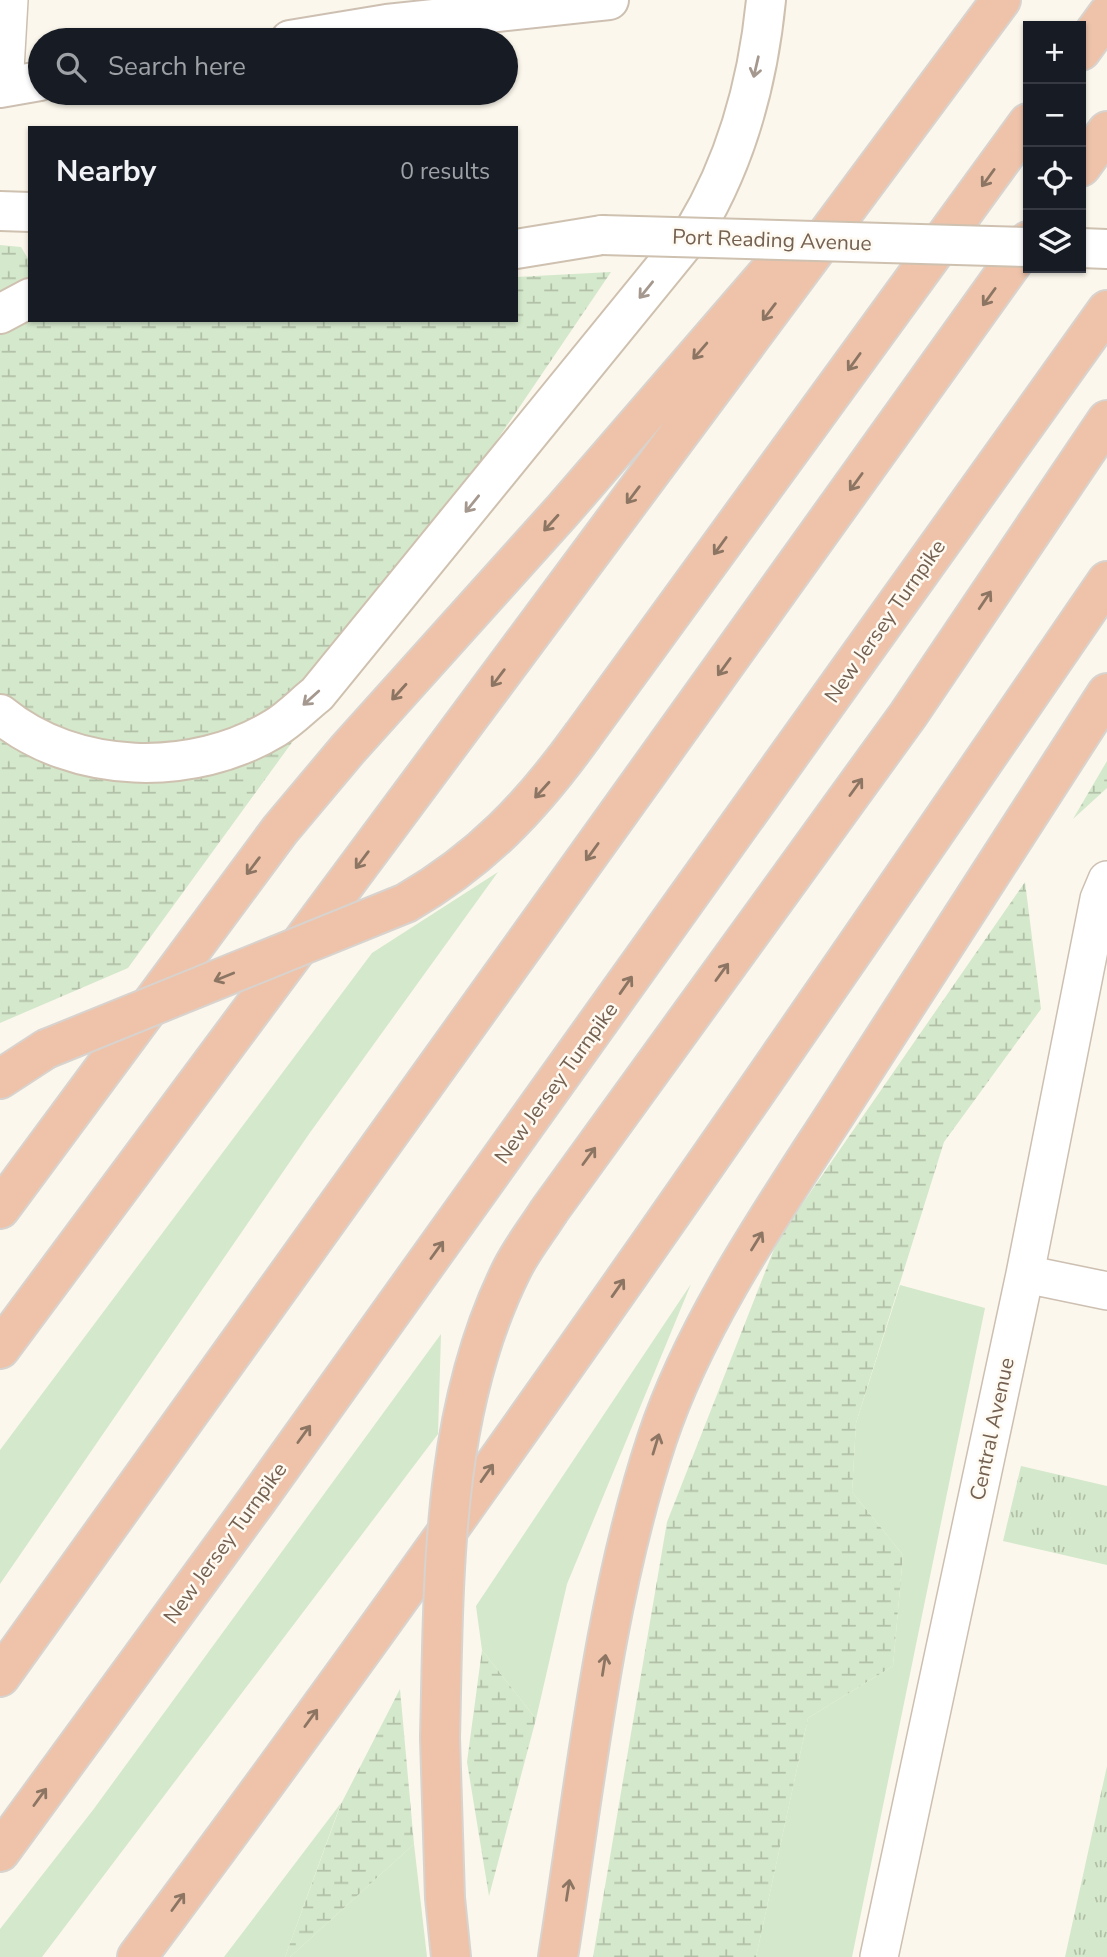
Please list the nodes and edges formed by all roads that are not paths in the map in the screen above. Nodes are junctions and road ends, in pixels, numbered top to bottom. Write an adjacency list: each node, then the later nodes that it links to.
1 (9, 0): 9 (street)
2 (609, 0): 5 (main road)
3 (766, 0): 28 (main road, one-way to 28)
4 (993, 11): 31 (highway, one-way to 31); 34 (highway, one-way to 34)
5 (388, 12): 7 (main road)
6 (1107, 15): 8 (highway)
7 (332, 28)
8 (1086, 44)
9 (15, 85)
10 (1023, 130): 30 (highway, one-way to 30, bridge)
11 (1107, 131): 12 (highway)
12 (1086, 160)
13 (0, 211): 14 (main road)
14 (28, 212)
15 (518, 232): 16 (main road, Port Reading Avenue)
16 (602, 235): 17 (main road, Port Reading Avenue, bridge); 20 (main road)
17 (1023, 247)
18 (1023, 248): 35 (highway, one-way to 35)
19 (1086, 248): 21 (main road)
20 (518, 249)
21 (1107, 249)
22 (28, 299): 24 (main road)
23 (1107, 310): 36 (highway, New Jersey Turnpike, one-way to 23)
24 (0, 314)
25 (1107, 420): 38 (highway, one-way to 25, bridge)
26 (1107, 581): 37 (highway, one-way to 26)
27 (1107, 693): 39 (highway, one-way to 27)
28 (0, 713)
29 (1104, 894): 32 (street, Central Avenue)
30 (0, 1079)
31 (0, 1209)
32 (1025, 1273): 33 (street); 40 (street, Central Avenue)
33 (1107, 1291)
34 (0, 1349)
35 (0, 1677)
36 (0, 1852)
37 (137, 1957)
38 (451, 1957)
39 (558, 1957)
40 (879, 1957)

